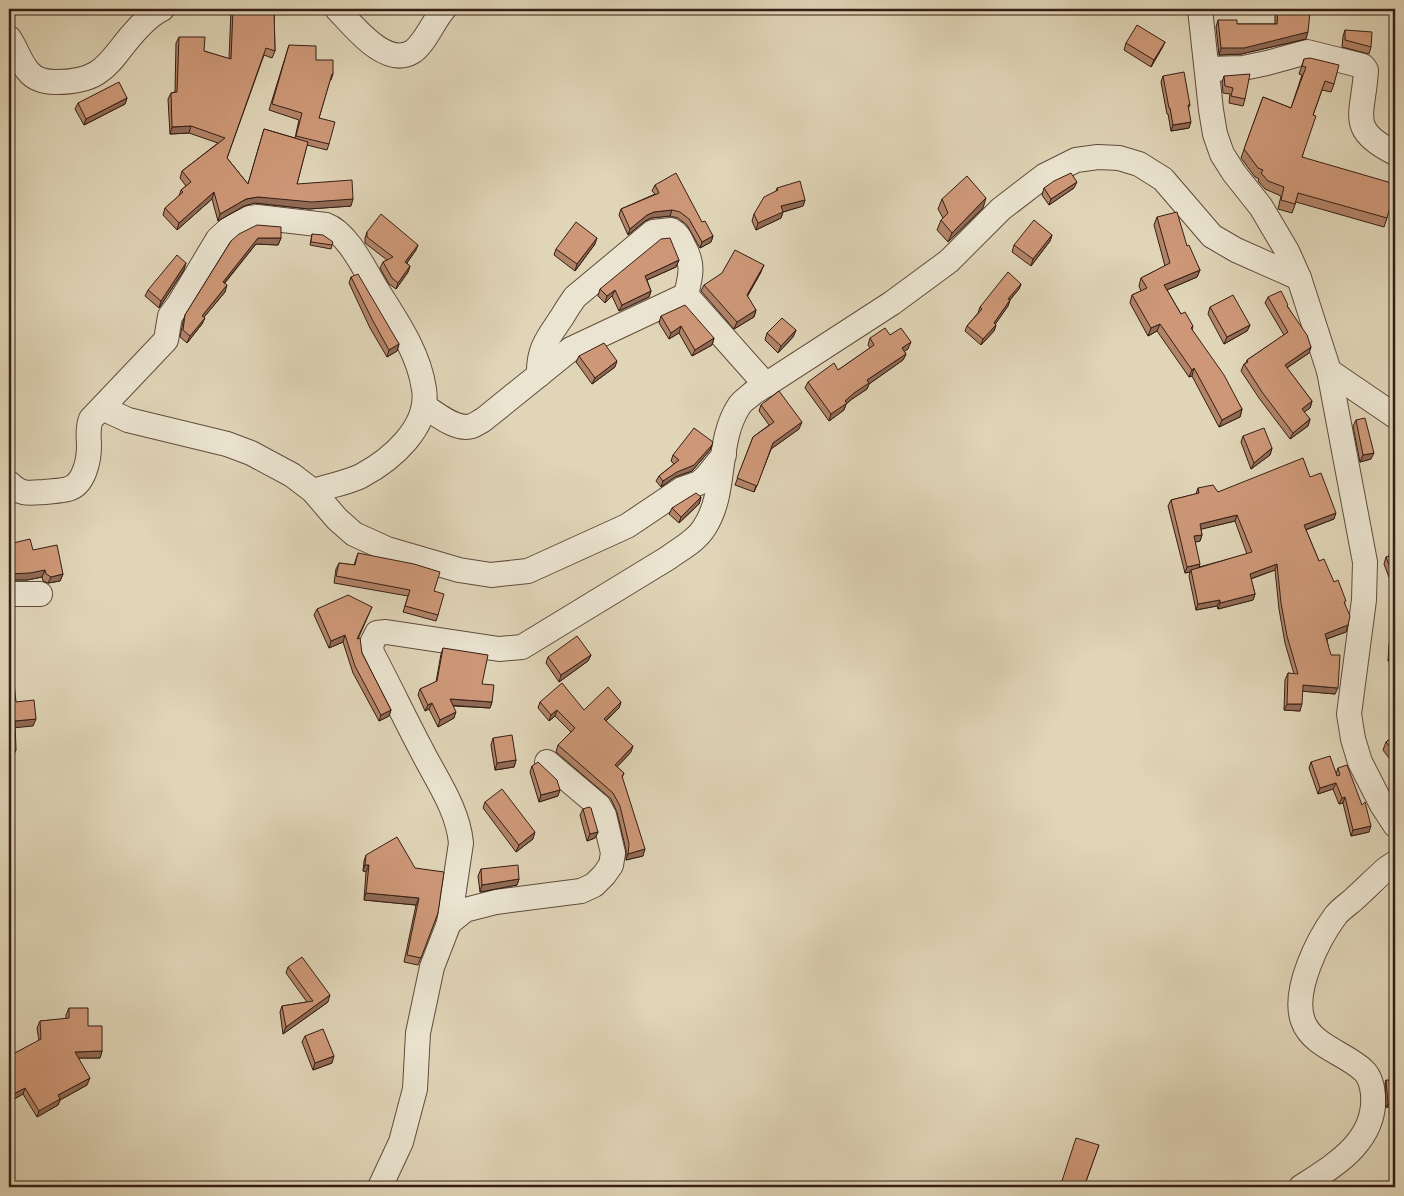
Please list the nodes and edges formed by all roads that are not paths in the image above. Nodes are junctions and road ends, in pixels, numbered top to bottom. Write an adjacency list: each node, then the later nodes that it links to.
1 (162, 9): 5 (street)
2 (337, 9): 3 (street)
3 (444, 9)
4 (1200, 9): 6 (street)
5 (9, 38)
6 (1207, 69): 7 (street); 8 (street)
7 (1395, 153)
8 (1299, 278): 10 (street); 12 (street)
9 (686, 295): 11 (street); 11 (street); 12 (street)
10 (1329, 370): 15 (street); 22 (street)
11 (539, 375): 13 (street)
12 (766, 385): 16 (street)
13 (424, 406): 14 (street); 18 (street)
14 (102, 408): 17 (street); 18 (street)
15 (1395, 416)
16 (724, 454): 18 (street); 24 (street)
17 (9, 483)
18 (314, 491)
19 (9, 594): 20 (street)
20 (40, 594)
21 (546, 762): 24 (street)
22 (1395, 825)
23 (1395, 863): 26 (street)
24 (449, 923): 25 (street)
25 (380, 1187)
26 (1301, 1187)

